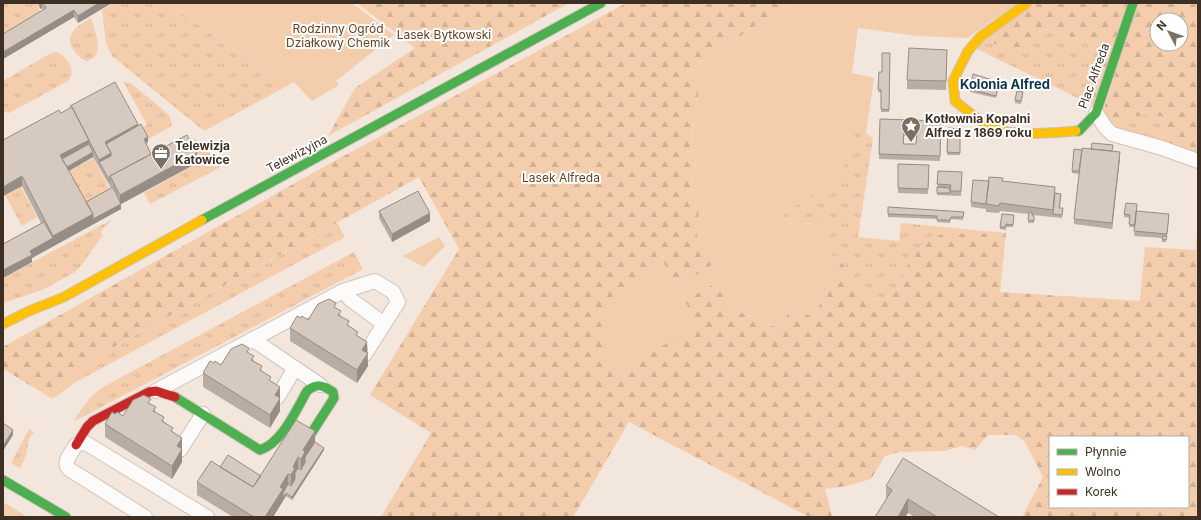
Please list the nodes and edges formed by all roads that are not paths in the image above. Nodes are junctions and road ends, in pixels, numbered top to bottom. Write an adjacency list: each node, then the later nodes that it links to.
1 (601, 3): 7 (street, Telewizyjna)
2 (1027, 3): 4 (street, Plac Alfreda)
3 (1133, 3): 4 (street, Plac Alfreda)
4 (1096, 113): 5 (street)
5 (1198, 161)
6 (343, 291): 8 (street); 8 (street); 9 (street)
7 (3, 324)
8 (384, 324): 10 (street)
9 (252, 339): 11 (street); 13 (street)
10 (365, 354)
11 (295, 368): 12 (street); 14 (street)
12 (320, 385): 15 (street); 16 (street)
13 (156, 391): 15 (street); 17 (street)
14 (277, 398)
15 (203, 414): 18 (street)
16 (307, 440)
17 (76, 445): 21 (street); 22 (street)
18 (180, 450)
19 (3, 480): 20 (street)
20 (66, 517)
21 (145, 517)
22 (207, 517)

